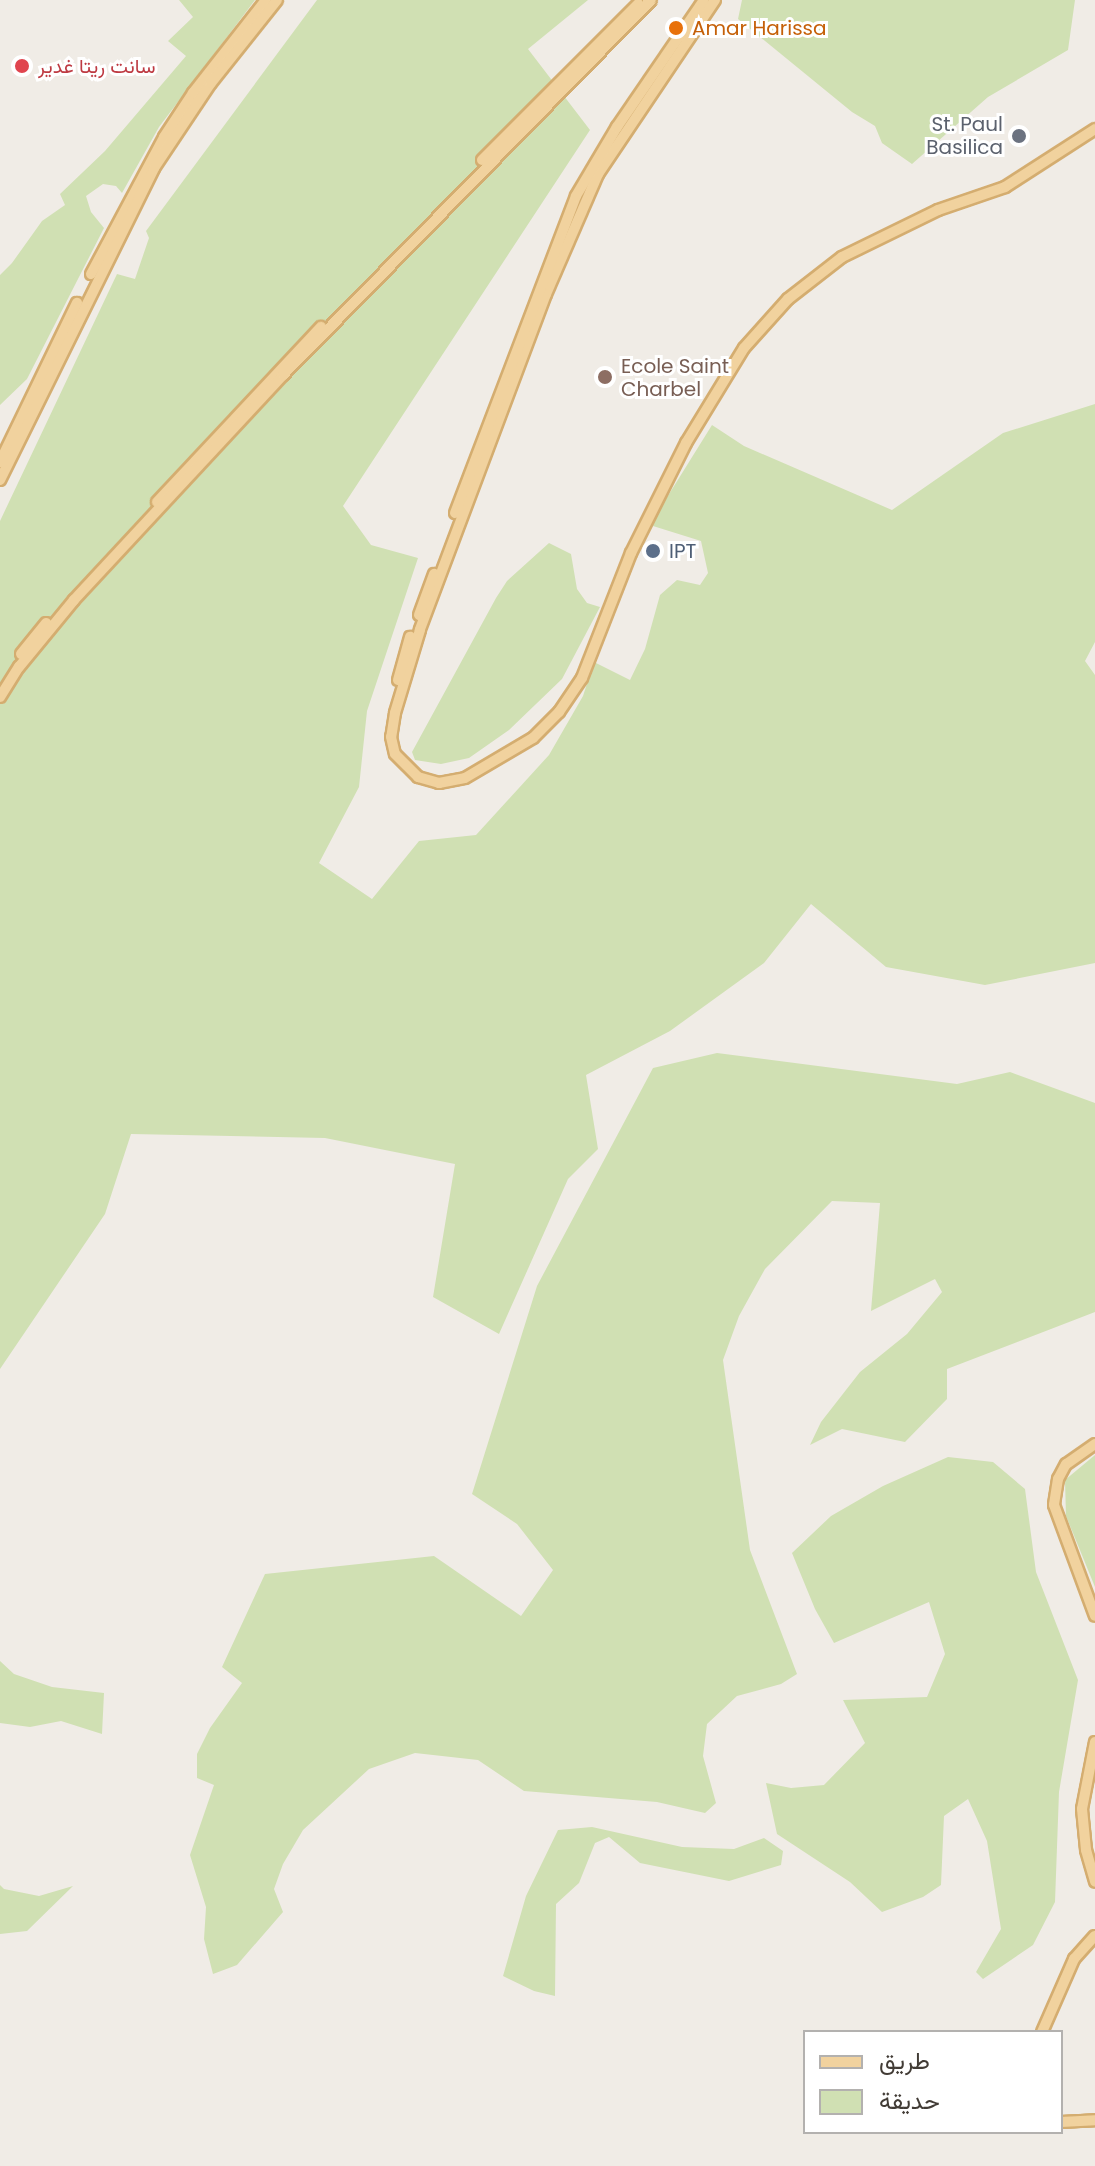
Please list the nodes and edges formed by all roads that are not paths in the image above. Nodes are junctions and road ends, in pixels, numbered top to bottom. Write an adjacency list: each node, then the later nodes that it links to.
1 (266, 0): 8 (main road)
2 (277, 0): 9 (main road)
3 (642, 0): 10 (main road)
4 (651, 0): 11 (main road)
5 (704, 0): 12 (main road)
6 (715, 0): 12 (main road)
7 (1094, 127): 12 (main road)
8 (0, 462)
9 (0, 480)
10 (0, 683)
11 (0, 697)
12 (488, 767)
13 (1095, 1444): 14 (main road)
14 (1095, 1616)
15 (1095, 1742): 16 (main road)
16 (1095, 1882)
17 (1095, 1936): 18 (main road)
18 (1043, 2030)
19 (1095, 2120): 20 (main road)
20 (1063, 2122)

